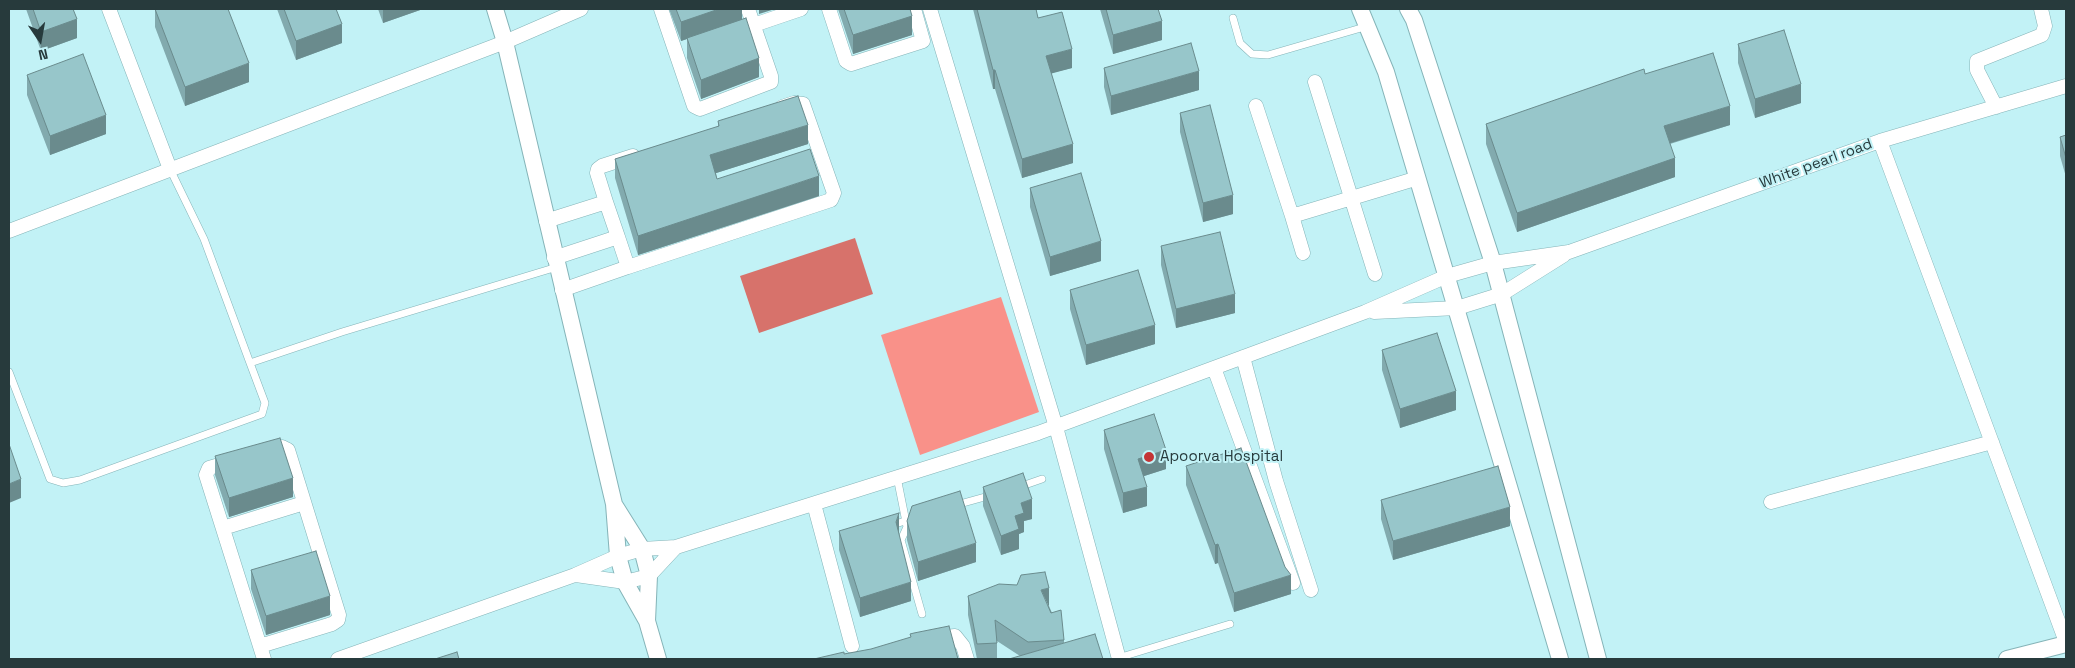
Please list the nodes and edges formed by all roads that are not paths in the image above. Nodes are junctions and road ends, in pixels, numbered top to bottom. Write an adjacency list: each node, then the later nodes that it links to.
1 (109, 9): 25 (street)
2 (495, 9): 17 (street)
3 (581, 9): 17 (street)
4 (661, 9): 14 (street)
5 (748, 9): 14 (street)
6 (801, 9): 14 (street)
7 (829, 9): 8 (street)
8 (914, 9)
9 (930, 9): 48 (street)
10 (1360, 9): 15 (street)
11 (1408, 9): 36 (street)
12 (2040, 9): 21 (street)
13 (1233, 18): 15 (lane)
14 (753, 25): 16 (street)
15 (1368, 26): 26 (street)
16 (736, 31)
17 (505, 42): 25 (street); 30 (street)
18 (1315, 82): 27 (street)
19 (2066, 86): 21 (street, White pearl road)
20 (1256, 106): 29 (street)
21 (1996, 107): 23 (street, White pearl road)
22 (767, 112): 37 (street)
23 (1880, 141): 33 (street, White pearl road); 49 (street)
24 (648, 151): 28 (street)
25 (170, 169): 31 (street); 45 (lane)
26 (1418, 178): 27 (street); 39 (street)
27 (1352, 198): 29 (street); 38 (street)
28 (606, 202): 30 (street); 32 (street)
29 (1292, 216): 34 (street)
30 (546, 221): 35 (street)
31 (9, 230)
32 (618, 237): 35 (street); 37 (street)
33 (1569, 252): 36 (street); 41 (street)
34 (1303, 253)
35 (556, 262): 40 (street); 45 (lane)
36 (1493, 263): 39 (street); 41 (street)
37 (628, 267): 40 (street)
38 (1375, 274)
39 (1447, 276): 42 (street); 43 (street)
40 (562, 290): 56 (street)
41 (1502, 294): 42 (street); 83 (street)
42 (1457, 308): 43 (street); 82 (street)
43 (1365, 312): 44 (street)
44 (1243, 357): 46 (street); 70 (street)
45 (250, 363): 47 (lane)
46 (1214, 368): 48 (street); 69 (street)
47 (9, 372)
48 (1056, 427): 50 (street); 78 (street)
49 (1992, 442): 54 (street); 75 (street)
50 (897, 478): 57 (street); 60 (lane)
51 (1042, 480): 52 (lane)
52 (1015, 488)
53 (997, 493): 58 (lane)
54 (1771, 502)
55 (304, 503): 62 (street); 62 (street); 77 (street)
56 (614, 504): 64 (street); 65 (street)
57 (814, 504): 63 (street); 76 (street)
58 (951, 507)
59 (924, 515): 60 (lane)
60 (906, 521): 61 (lane); 71 (lane)
61 (888, 526)
62 (223, 528): 77 (street)
63 (676, 547): 64 (street); 67 (street)
64 (642, 549): 65 (street); 67 (street)
65 (618, 556): 66 (street); 68 (street)
66 (575, 575): 68 (street); 79 (street)
67 (649, 576): 68 (street); 72 (street)
68 (625, 582): 72 (street)
69 (1294, 584)
70 (1311, 590)
71 (922, 614)
72 (648, 621): 80 (street)
73 (1230, 624): 78 (lane)
74 (920, 642): 81 (street)
75 (2066, 643): 84 (street)
76 (852, 646)
77 (262, 653)
78 (1119, 658)
79 (338, 659)
80 (658, 659)
81 (967, 659)
82 (1560, 659)
83 (1598, 659)
84 (2009, 659)

